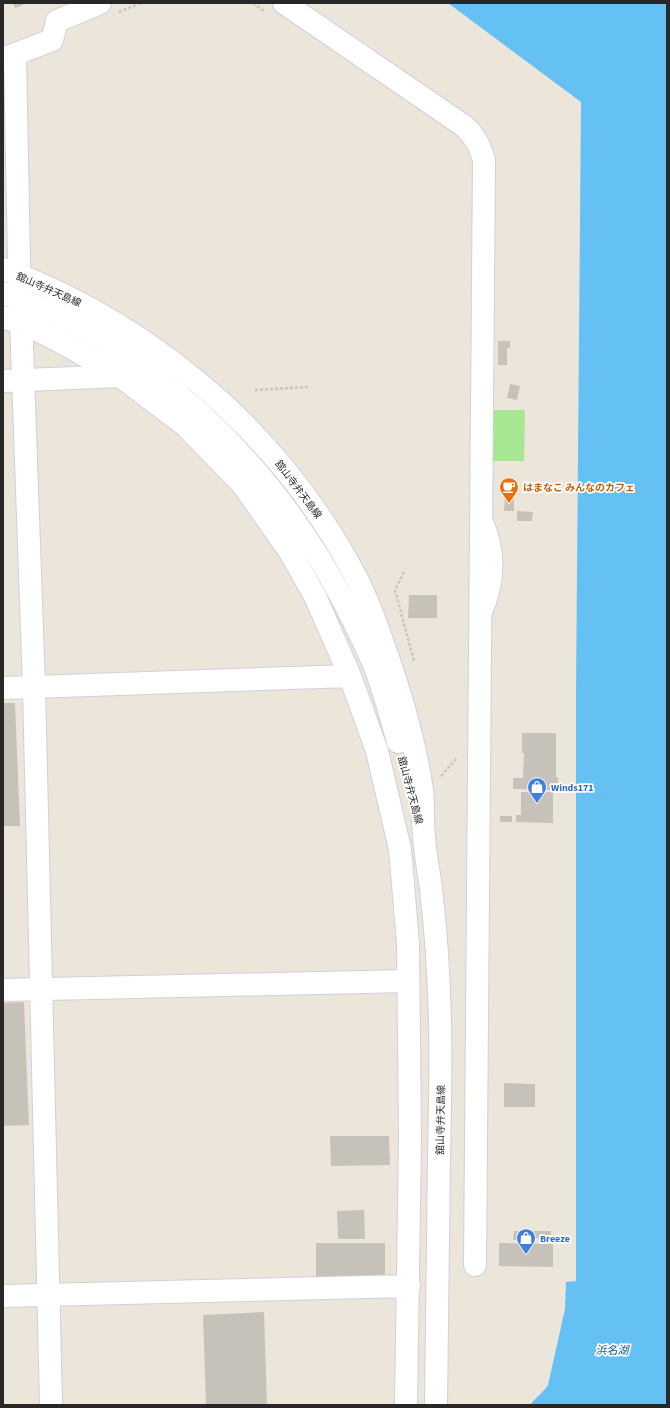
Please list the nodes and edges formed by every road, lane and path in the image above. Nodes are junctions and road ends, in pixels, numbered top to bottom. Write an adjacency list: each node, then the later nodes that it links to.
1 (100, 3): 4 (street)
2 (253, 3): 3 (path)
3 (275, 8): 21 (street)
4 (9, 57): 5 (street)
5 (11, 272): 6 (street); 17 (street, 舘山寺弁天島線)
6 (12, 296): 7 (street); 17 (street, 舘山寺弁天島線)
7 (12, 320): 8 (street); 9 (street)
8 (120, 376): 9 (street); 12 (street)
9 (14, 381): 13 (street)
10 (308, 387): 11 (path)
11 (255, 390)
12 (350, 676): 13 (street); 18 (street)
13 (34, 687): 14 (street); 19 (street)
14 (3, 688)
15 (459, 755): 16 (path)
16 (438, 779)
17 (423, 835): 27 (street, 舘山寺弁天島線)
18 (407, 981): 19 (street); 22 (street)
19 (42, 989): 20 (street); 24 (street)
20 (3, 990)
21 (475, 1265)
22 (409, 1286): 24 (street); 26 (street)
23 (3, 1296): 24 (street)
24 (48, 1296): 25 (street)
25 (51, 1405)
26 (406, 1405)
27 (436, 1405)

